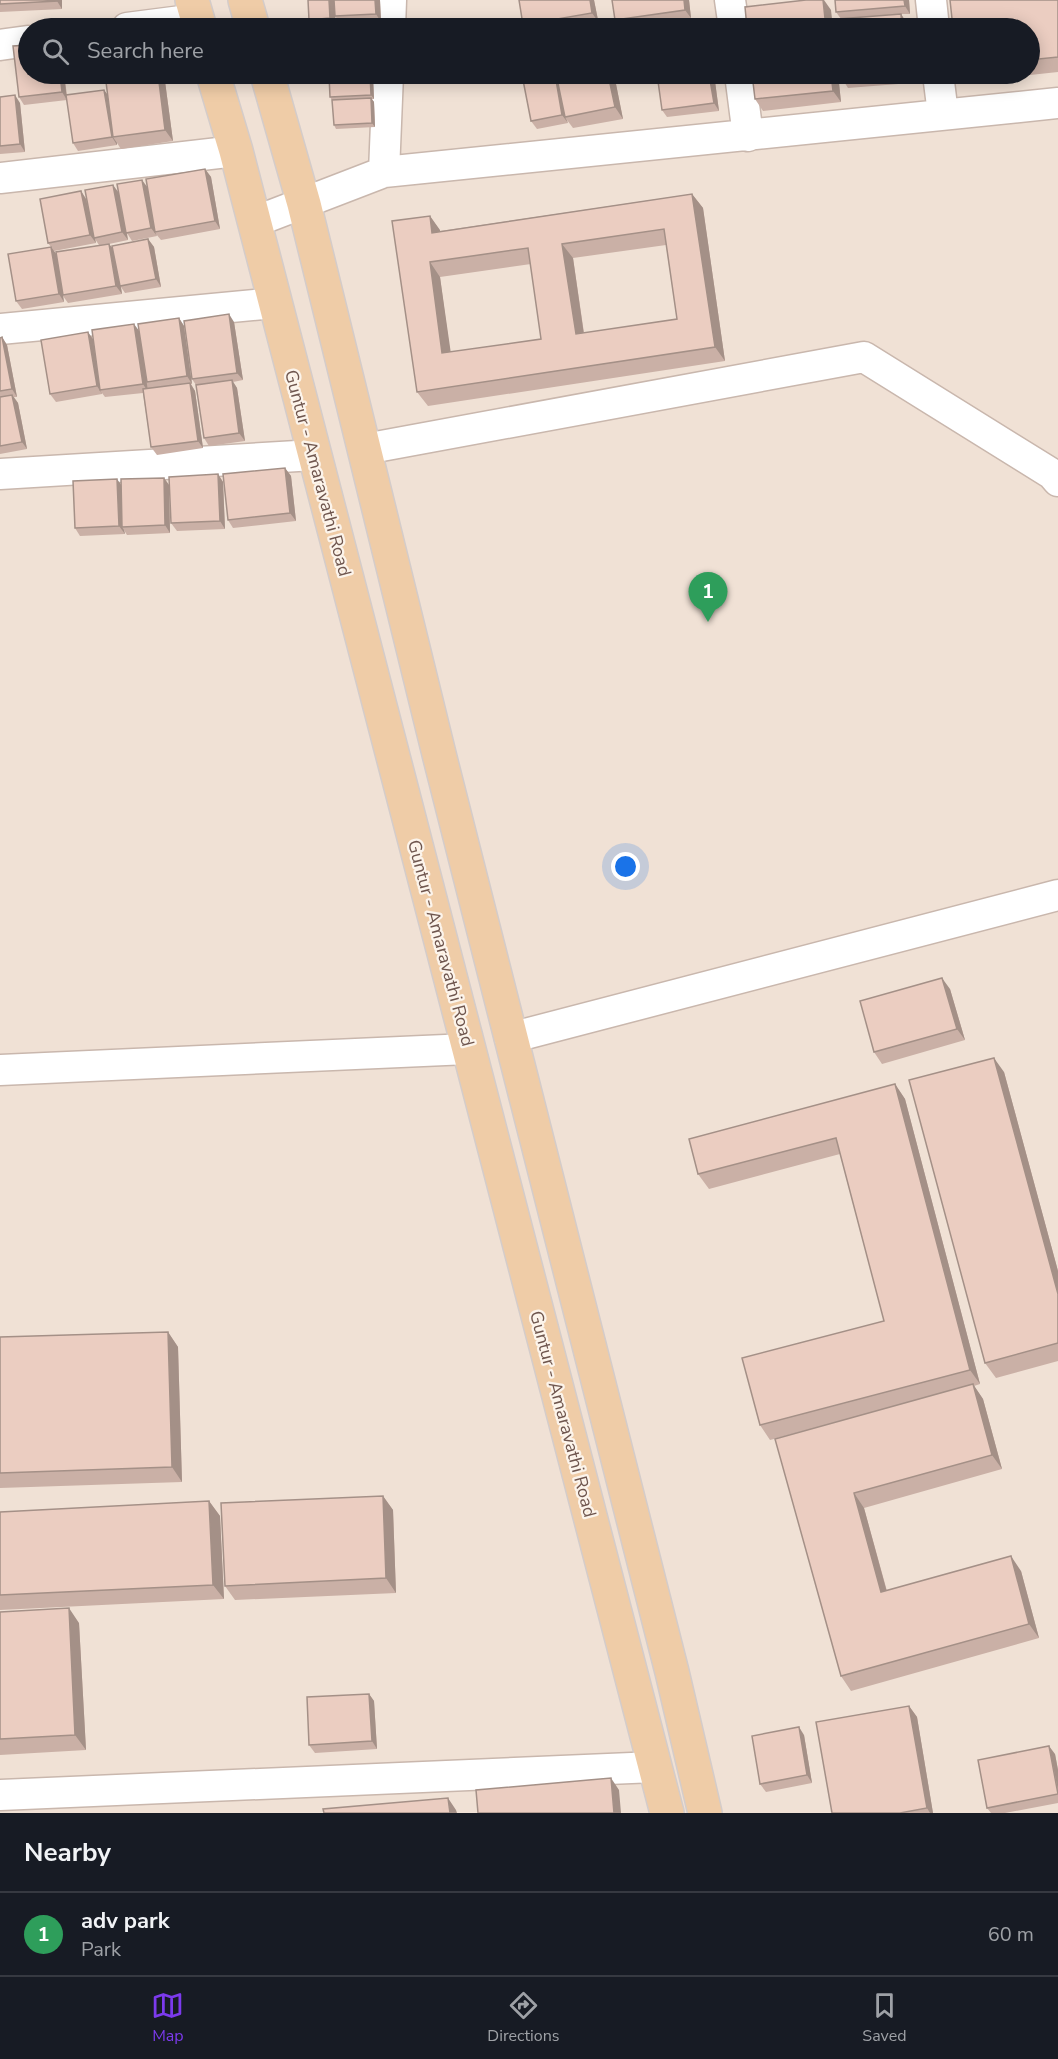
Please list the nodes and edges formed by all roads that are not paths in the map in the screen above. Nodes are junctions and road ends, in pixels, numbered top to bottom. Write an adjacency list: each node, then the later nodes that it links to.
1 (245, 0): 5 (main road)
2 (391, 0): 6 (street)
3 (730, 0): 7 (street)
4 (931, 0): 8 (street)
5 (251, 18)
6 (390, 18)
7 (733, 18)
8 (933, 18)
9 (18, 42): 10 (street)
10 (0, 45)
11 (216, 84): 19 (main road, Guntur - Amaravathi Road)
12 (270, 84): 22 (main road)
13 (388, 84): 20 (street)
14 (741, 84): 18 (street)
15 (939, 84): 17 (street)
16 (1058, 103): 17 (street)
17 (943, 114): 18 (street)
18 (748, 136): 20 (street)
19 (236, 151): 21 (street); 23 (main road, Guntur - Amaravathi Road)
20 (384, 172): 22 (street)
21 (0, 178)
22 (304, 204): 23 (street); 26 (main road)
23 (254, 222): 24 (main road, Guntur - Amaravathi Road)
24 (274, 303): 25 (street); 27 (main road, Guntur - Amaravathi Road)
25 (0, 329)
26 (365, 449): 29 (street); 31 (main road)
27 (314, 455): 28 (street); 32 (main road, Guntur - Amaravathi Road)
28 (0, 474)
29 (1058, 481)
30 (1058, 895): 31 (street)
31 (510, 1038): 34 (main road)
32 (468, 1049): 33 (street); 35 (main road, Guntur - Amaravathi Road)
33 (0, 1070)
34 (672, 1672): 35 (main road); 39 (main road)
35 (632, 1680): 36 (main road, Guntur - Amaravathi Road)
36 (656, 1767): 37 (street); 38 (main road, Guntur - Amaravathi Road)
37 (0, 1795)
38 (667, 1813)
39 (705, 1813)

